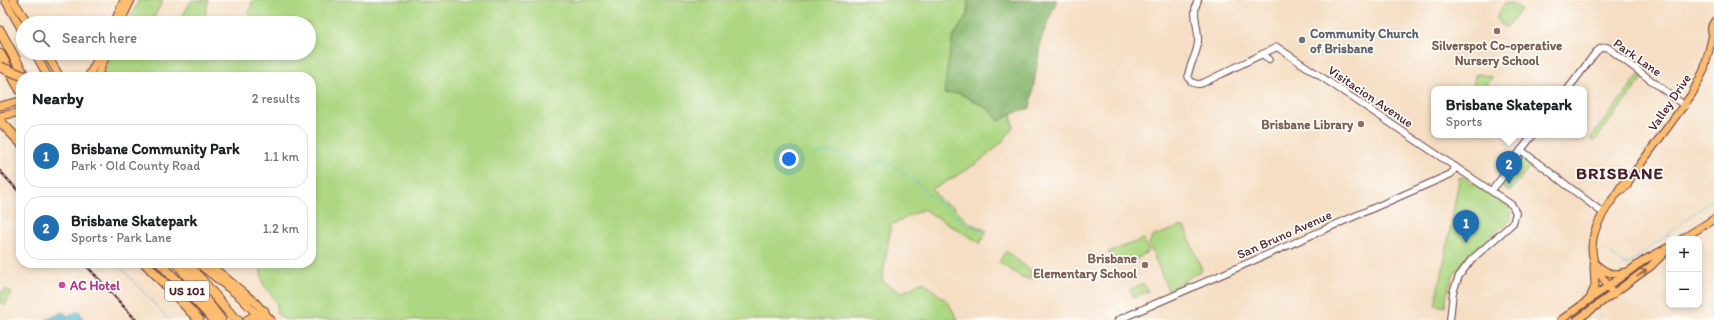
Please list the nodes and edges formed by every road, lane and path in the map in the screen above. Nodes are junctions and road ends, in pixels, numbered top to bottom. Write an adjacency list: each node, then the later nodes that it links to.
1 (5, 0): 9 (main road)
2 (13, 0): 6 (main road)
3 (124, 0): 7 (main road)
4 (131, 0): 8 (main road)
5 (1198, 0): 14 (street, Visitacion Avenue)
6 (23, 16)
7 (117, 16)
8 (123, 16)
9 (16, 20)
10 (1714, 22): 12 (main road, Valley Drive)
11 (0, 31): 15 (highway)
12 (1713, 33): 33 (main road, Valley Drive)
13 (0, 54): 29 (highway)
14 (1262, 54): 16 (street); 40 (street, Visitacion Avenue)
15 (16, 59)
16 (1269, 59)
17 (17, 60): 23 (highway)
18 (39, 60): 24 (main road)
19 (50, 60): 25 (main road)
20 (98, 60): 26 (main road)
21 (104, 60): 27 (main road)
22 (0, 67): 28 (highway, bridge)
23 (24, 72)
24 (45, 72)
25 (57, 72)
26 (92, 72)
27 (99, 72)
28 (16, 73)
29 (16, 83)
30 (1570, 86): 33 (street, Park Lane)
31 (16, 102): 32 (main road)
32 (0, 106)
33 (1685, 106): 42 (main road, Valley Drive)
34 (16, 113): 35 (main road)
35 (0, 116)
36 (0, 121): 37 (highway)
37 (16, 138)
38 (1531, 138): 39 (street)
39 (1520, 152): 41 (street); 42 (street)
40 (1456, 166): 41 (street); 64 (street, San Bruno Avenue)
41 (1494, 188): 65 (street)
42 (1603, 213): 47 (main road, Valley Drive)
43 (1714, 219): 44 (main road)
44 (1687, 236)
45 (1666, 250): 54 (main road)
46 (1666, 251): 56 (main road, one-way to 46)
47 (1594, 262): 54 (main road); 55 (main road, Valley Drive); 57 (main road)
48 (149, 268): 58 (highway)
49 (165, 268): 60 (highway, US 101)
50 (181, 268): 61 (highway)
51 (191, 268): 62 (highway)
52 (203, 268): 59 (main road)
53 (213, 268): 59 (main road)
54 (1631, 271): 55 (main road)
55 (1609, 286): 56 (main road, Valley Drive); 57 (main road)
56 (1613, 295): 67 (main road)
57 (1587, 302): 66 (main road)
58 (195, 317)
59 (264, 317): 63 (highway)
60 (214, 320)
61 (221, 320)
62 (238, 320)
63 (248, 320)
64 (1118, 320)
65 (1450, 320)
66 (1561, 320)
67 (1577, 320)

